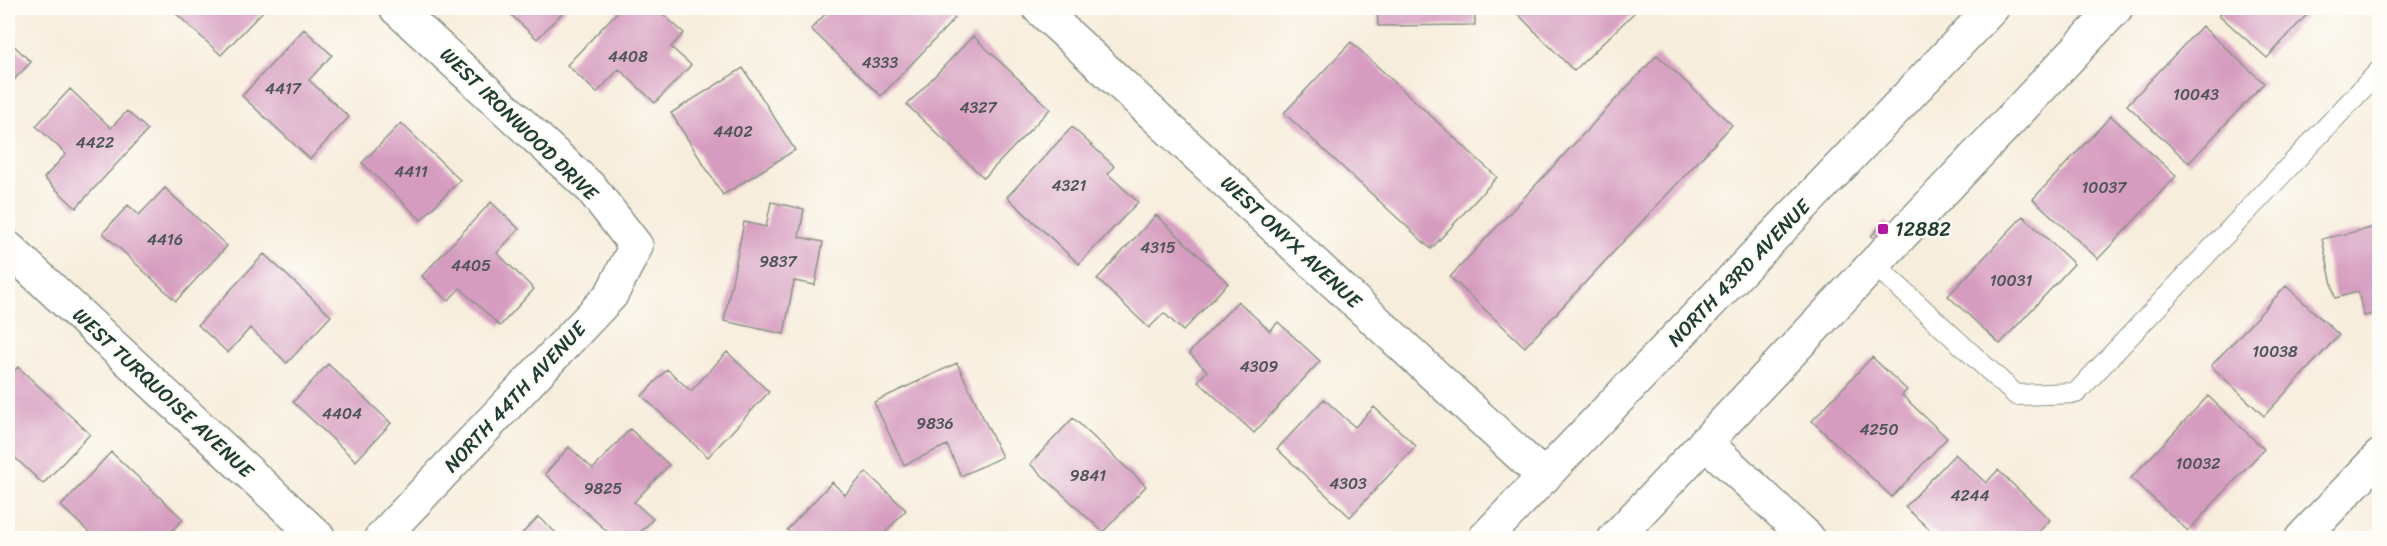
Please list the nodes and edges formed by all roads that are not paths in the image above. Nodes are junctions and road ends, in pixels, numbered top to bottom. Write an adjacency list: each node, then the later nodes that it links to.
1 (396, 8): 6 (street, WEST IRONWOOD DRIVE)
2 (1039, 8): 11 (street, WEST ONYX AVENUE)
3 (1992, 8): 11 (street, NORTH 43RD AVENUE)
4 (2116, 8): 8 (street)
5 (2379, 70): 8 (lane)
6 (636, 246): 13 (street, NORTH 44TH AVENUE)
7 (8, 248): 12 (street, WEST TURQUOISE AVENUE)
8 (1874, 264): 9 (street)
9 (1705, 442): 15 (street); 16 (street)
10 (2379, 456): 17 (street)
11 (1544, 477): 14 (street, NORTH 43RD AVENUE)
12 (319, 538)
13 (381, 538)
14 (1485, 538)
15 (1615, 538)
16 (1808, 538)
17 (2302, 538)

